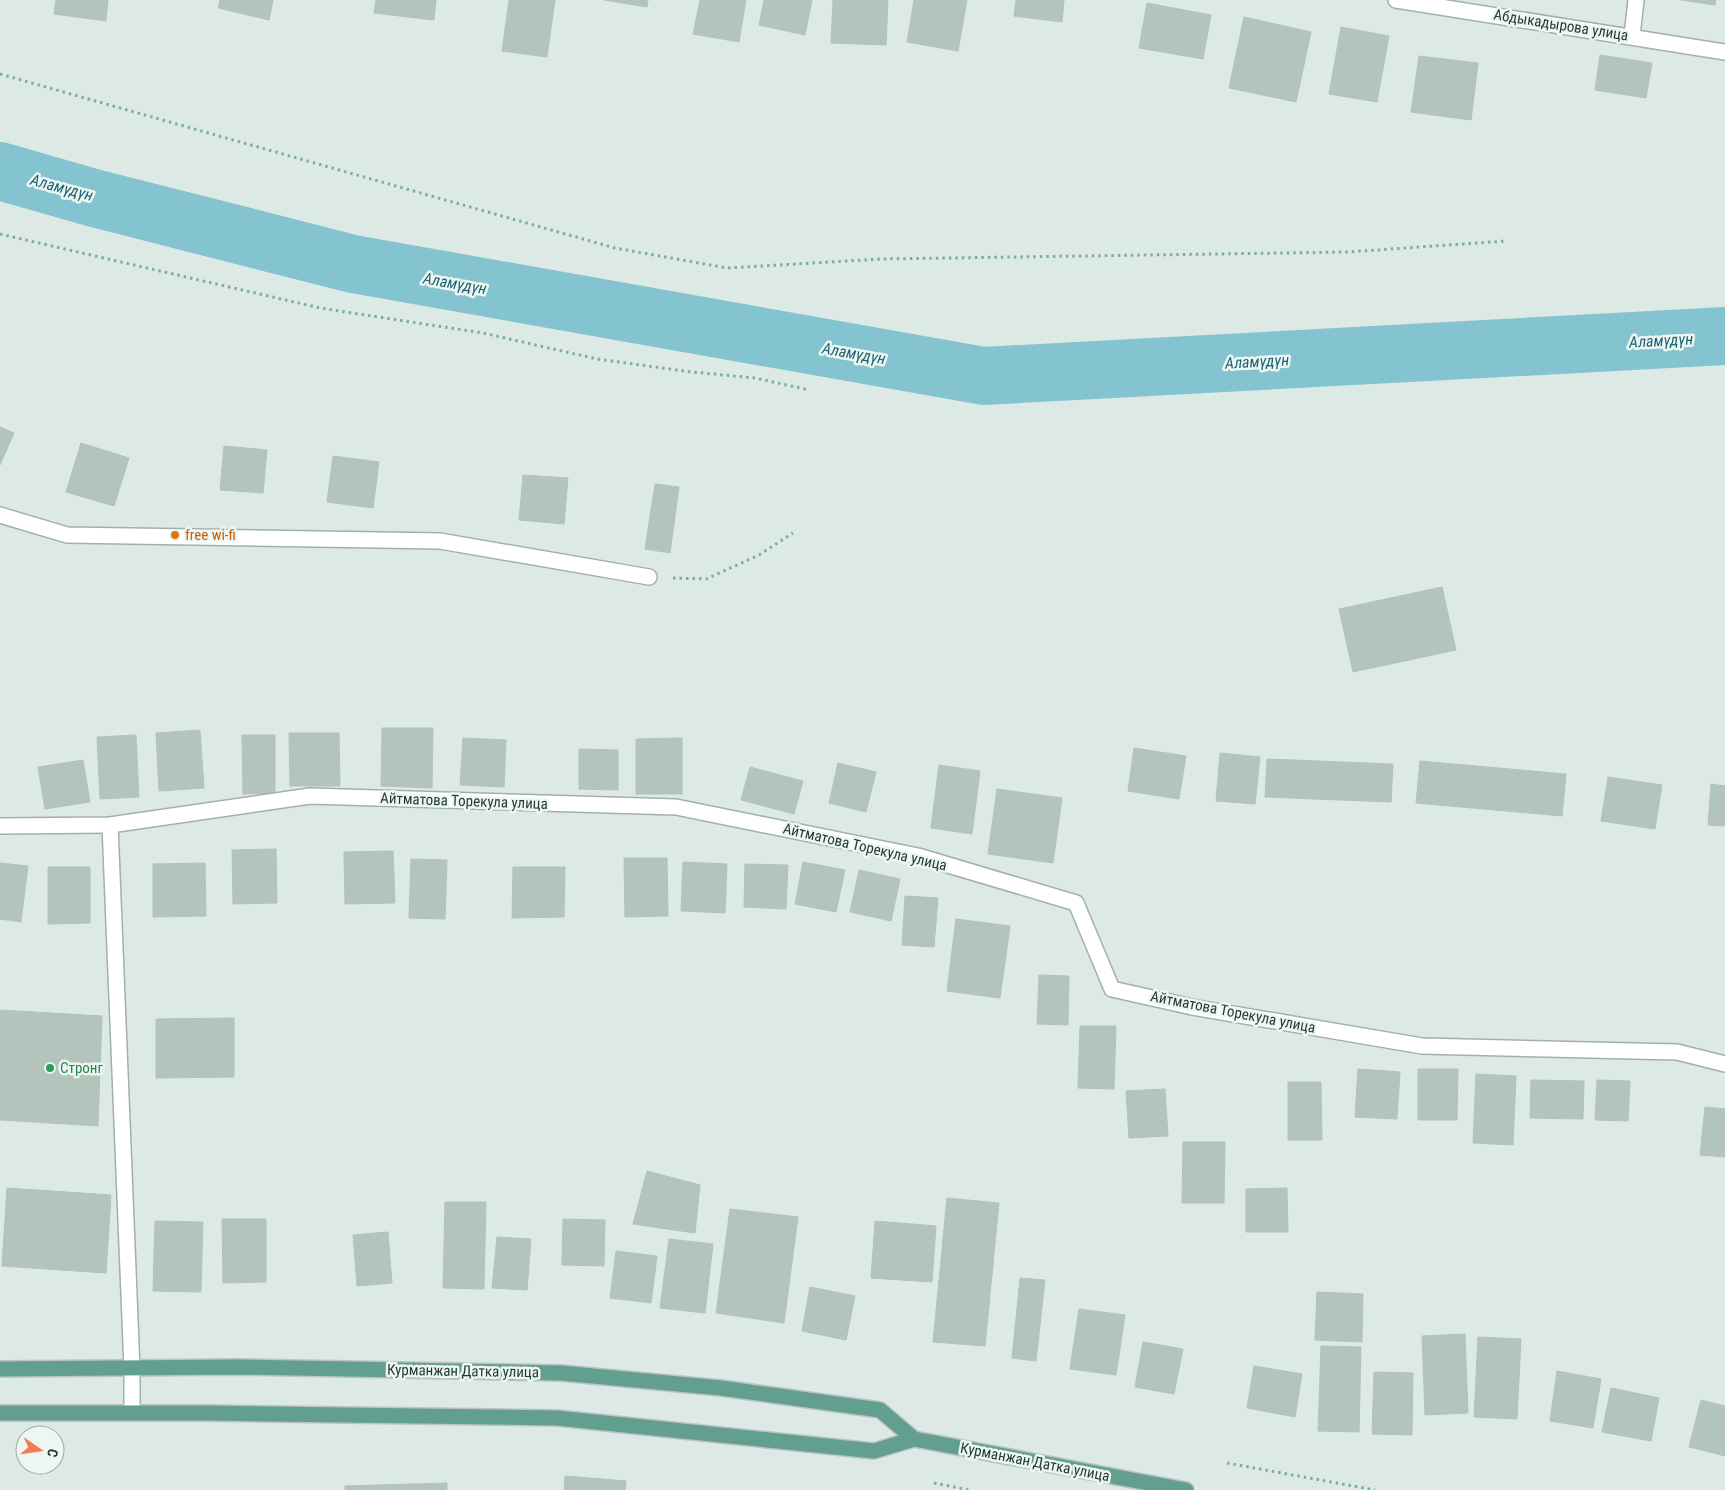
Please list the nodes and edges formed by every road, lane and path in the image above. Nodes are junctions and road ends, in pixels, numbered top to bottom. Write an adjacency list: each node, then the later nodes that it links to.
1 (1396, 0): 3 (street, Абдыкадырова улица)
2 (1636, 0): 3 (street)
3 (1632, 36): 4 (street, Абдыкадырова улица)
4 (1725, 52)
5 (0, 74): 7 (path)
6 (0, 234): 8 (path)
7 (1506, 241)
8 (810, 390)
9 (0, 515): 11 (street)
10 (793, 533): 11 (path)
11 (649, 577)
12 (110, 825): 13 (street, Айтматова Торекула улица); 14 (street, Айтматова Торекула улица); 16 (street)
13 (0, 826)
14 (1725, 1064)
15 (0, 1369): 16 (main road, Курманжан Датка улица)
16 (132, 1369): 17 (street); 19 (main road, Курманжан Датка улица)
17 (132, 1412): 18 (main road, Курманжан Датка улица); 19 (main road, Курманжан Датка улица)
18 (0, 1413)
19 (914, 1439): 23 (main road, Курманжан Датка улица)
20 (1227, 1463): 24 (path)
21 (934, 1483): 22 (path)
22 (969, 1490)
23 (1186, 1490)
24 (1375, 1490)

